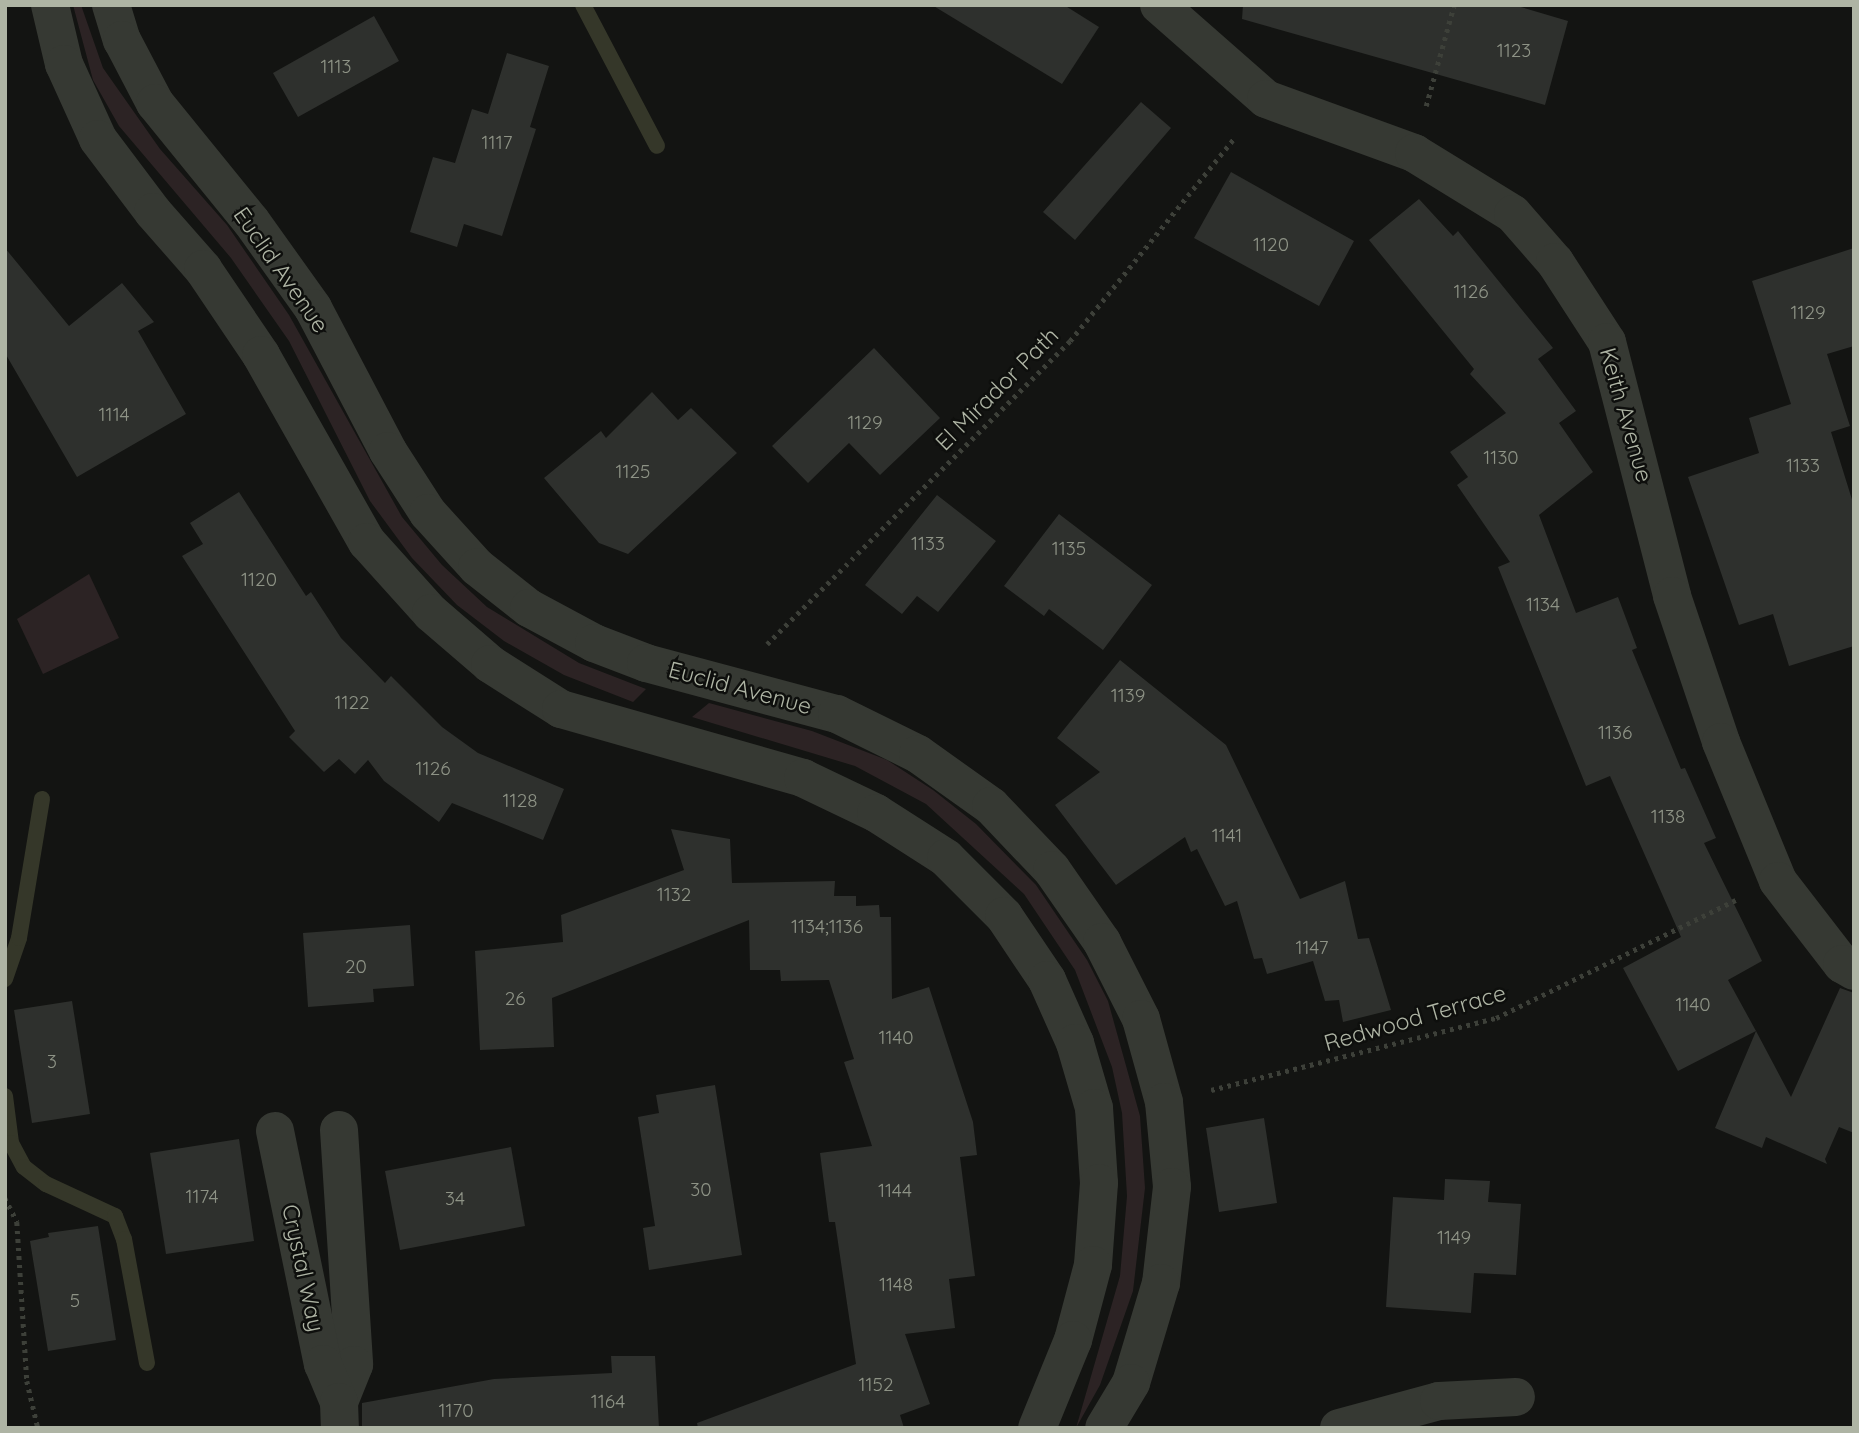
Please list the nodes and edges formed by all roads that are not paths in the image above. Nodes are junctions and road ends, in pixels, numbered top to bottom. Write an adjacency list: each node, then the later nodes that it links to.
1 (50, 5): 9 (street)
2 (111, 5): 10 (street, Euclid Avenue)
3 (1159, 5): 4 (street, Keith Avenue)
4 (1854, 971)
5 (339, 1130): 8 (street, Crystal Way)
6 (275, 1131): 8 (street, Crystal Way)
7 (1516, 1397): 11 (street)
8 (340, 1415)
9 (1037, 1428)
10 (1104, 1428)
11 (1339, 1428)

